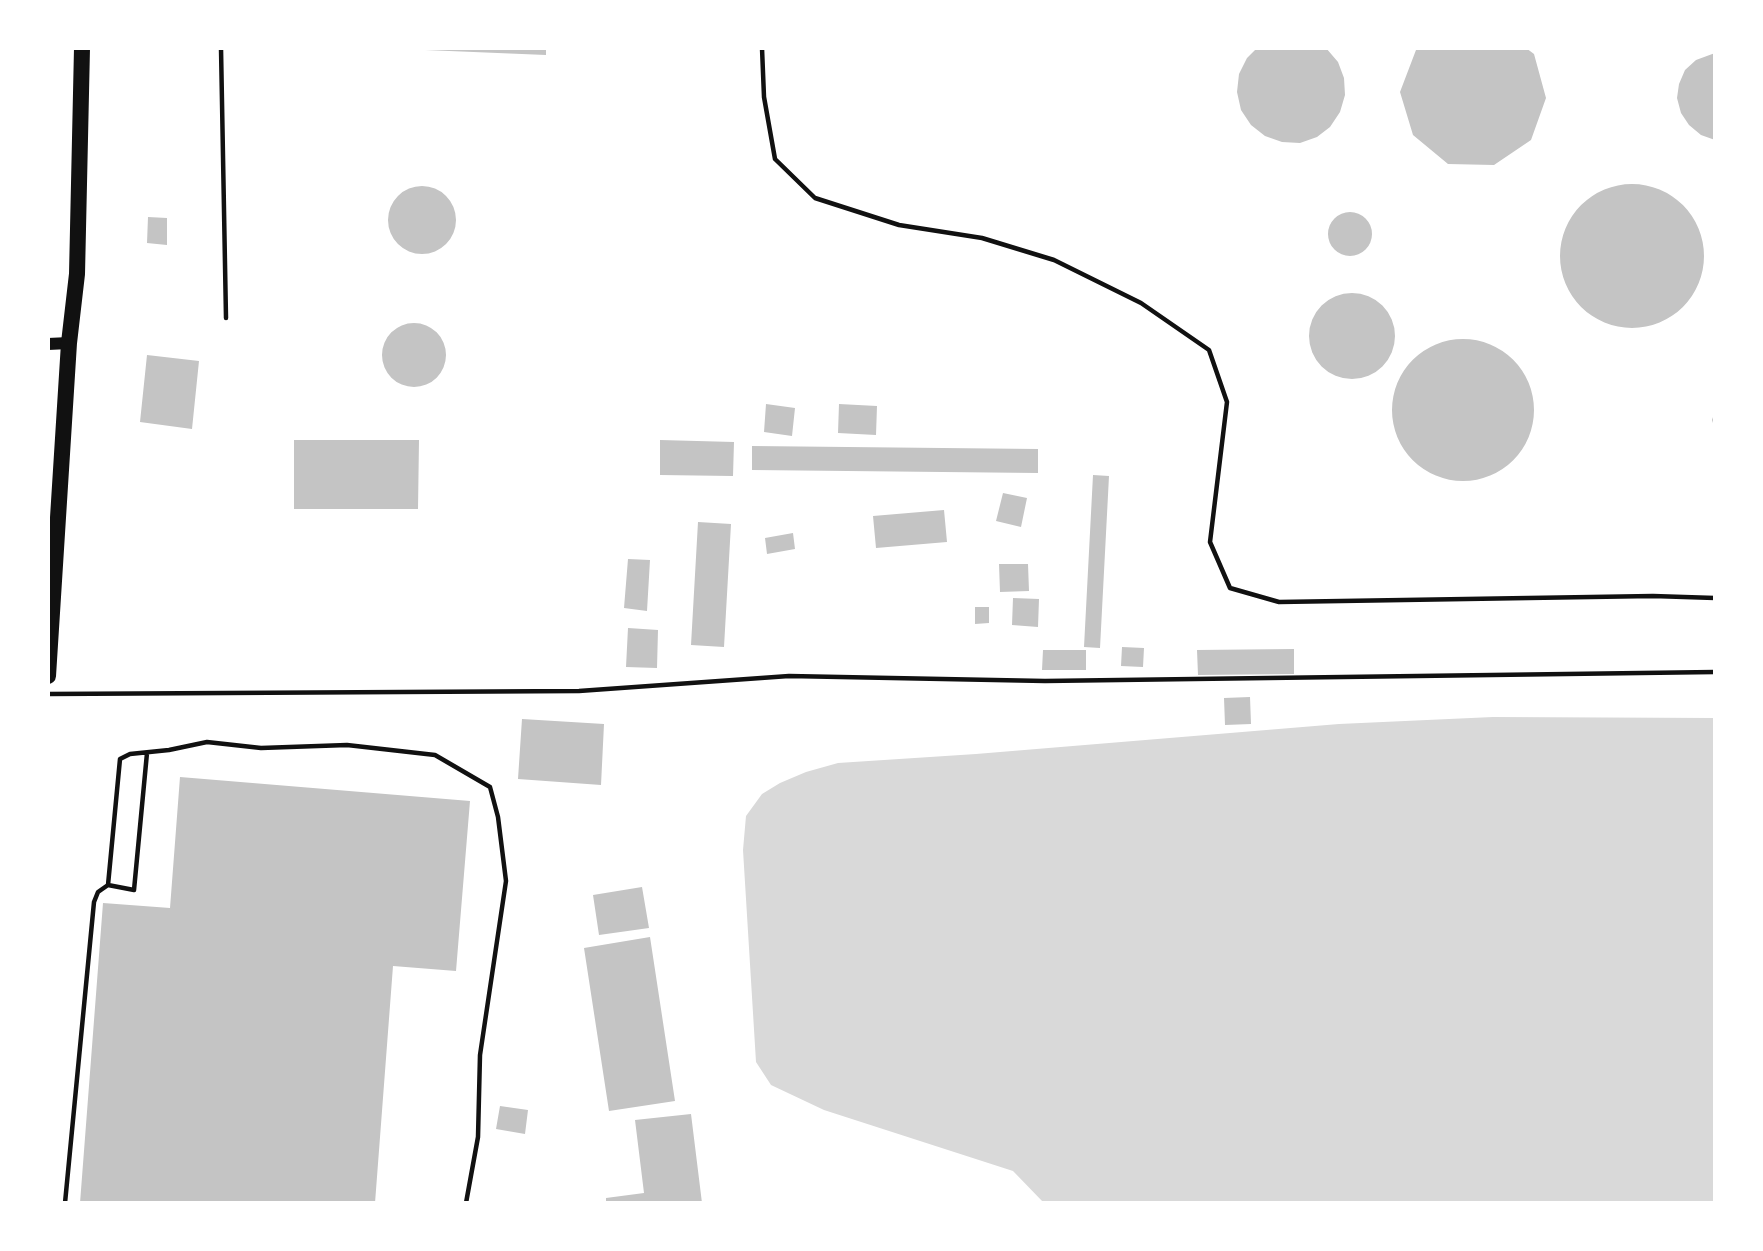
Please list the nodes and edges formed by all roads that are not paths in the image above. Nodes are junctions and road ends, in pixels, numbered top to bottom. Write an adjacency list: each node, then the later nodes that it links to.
1 (82, 48): 5 (highway)
2 (221, 48): 4 (lane)
3 (762, 48): 7 (lane)
4 (226, 318)
5 (69, 343): 6 (main road); 9 (highway)
6 (48, 344)
7 (1715, 598)
8 (1715, 672): 10 (lane)
9 (48, 676)
10 (48, 694)
11 (147, 753): 12 (lane); 12 (lane); 14 (lane)
12 (108, 885): 13 (lane)
13 (65, 1203)
14 (466, 1203)

